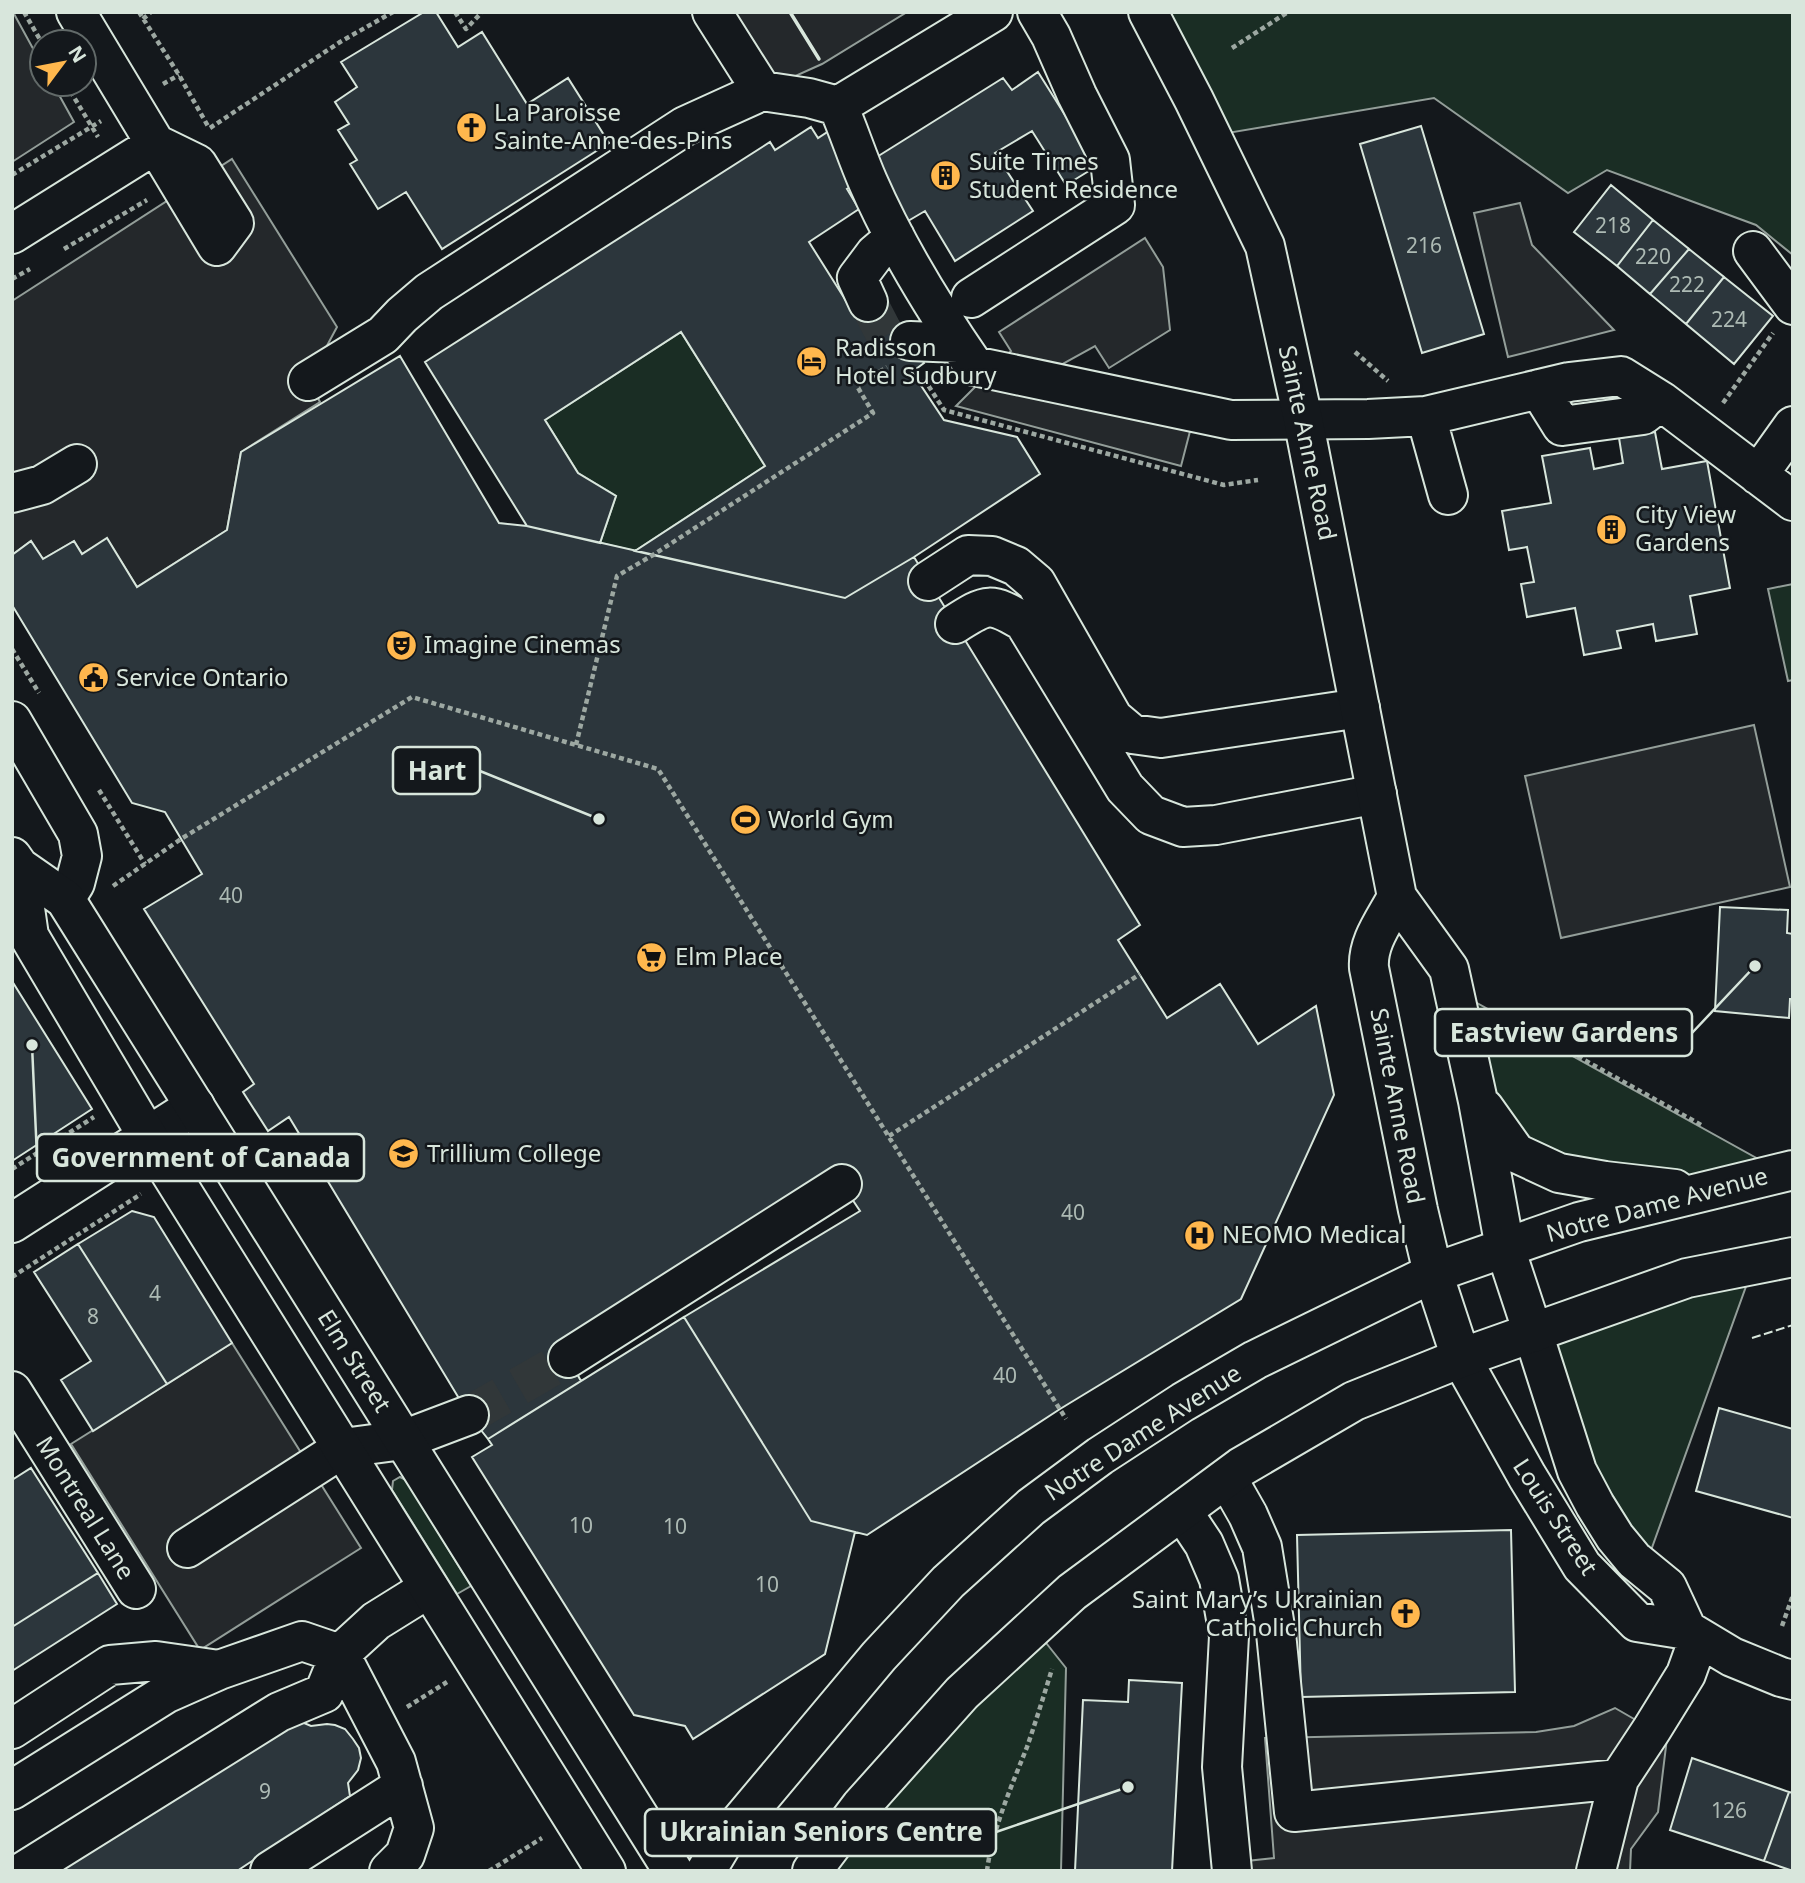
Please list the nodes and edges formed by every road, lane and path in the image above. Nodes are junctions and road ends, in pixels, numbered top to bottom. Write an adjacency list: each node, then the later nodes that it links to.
1 (24, 12): 13 (path)
2 (76, 12): 17 (main road)
3 (151, 12): 12 (path)
4 (393, 12): 19 (path)
5 (455, 12): 6 (path)
6 (482, 12)
7 (712, 12): 16 (main road)
8 (993, 12): 18 (main road)
9 (1037, 12): 24 (main road)
10 (1148, 12): 33 (main road, Sainte Anne Road)
11 (1288, 12): 14 (path)
12 (142, 19)
13 (33, 28)
14 (1232, 48)
15 (179, 75): 17 (path)
16 (762, 92): 18 (main road); 31 (main road)
17 (130, 103): 20 (path); 21 (main road)
18 (838, 106): 22 (main road)
19 (209, 128)
20 (12, 175)
21 (12, 234)
22 (895, 237): 25 (main road); 27 (main road)
23 (1753, 251): 26 (main road)
24 (971, 298)
25 (868, 302)
26 (1784, 318): 30 (path)
27 (958, 342): 28 (main road); 33 (main road)
28 (904, 351): 45 (path)
29 (924, 379): 37 (path)
30 (1740, 380)
31 (308, 381)
32 (1426, 416): 33 (main road); 36 (main road); 39 (main road)
33 (1303, 419): 43 (main road, Sainte Anne Road)
34 (1793, 426): 36 (main road)
35 (77, 464): 38 (main road)
36 (1758, 475): 40 (main road)
37 (1258, 480)
38 (12, 493)
39 (1448, 495)
40 (1793, 501)
41 (928, 580): 43 (main road)
42 (955, 624): 46 (main road)
43 (1360, 708): 46 (main road, Sainte Anne Road)
44 (12, 720): 50 (main road)
45 (576, 745): 48 (path); 57 (path)
46 (1377, 794): 49 (main road, Sainte Anne Road)
47 (16, 874): 50 (main road, Elm Street); 58 (main road, Elm Street)
48 (103, 893)
49 (1397, 897): 53 (main road, Sainte Anne Road); 67 (main road, Sainte Anne Road)
50 (65, 900): 54 (main road, Elm Street)
51 (1140, 974): 57 (path)
52 (1493, 1009): 56 (path)
53 (1478, 1101): 63 (main road); 65 (main road, Sainte Anne Road)
54 (194, 1106): 58 (main road); 75 (main road, Elm Street)
55 (100, 1113): 59 (path)
56 (1703, 1126)
57 (889, 1136): 74 (path)
58 (148, 1137): 64 (main road); 76 (main road, Elm Street)
59 (12, 1169)
60 (1793, 1170): 63 (main road, Notre Dame Avenue)
61 (842, 1184): 70 (main road)
62 (146, 1192): 68 (path)
63 (1701, 1192): 65 (main road, Notre Dame Avenue)
64 (12, 1223)
65 (1505, 1248): 67 (main road, Notre Dame Avenue); 69 (main road, Sainte Anne Road)
66 (1793, 1257): 69 (main road)
67 (1433, 1273): 71 (main road, Sainte Anne Road); 100 (main road, Notre Dame Avenue)
68 (12, 1277)
69 (1533, 1332): 71 (main road); 84 (main road, Louis Street)
70 (568, 1358)
71 (1461, 1358): 77 (main road); 84 (main road, Louis Street)
72 (12, 1391): 81 (main road, Montreal Lane)
73 (468, 1415): 75 (main road)
74 (1066, 1419)
75 (403, 1440): 76 (main road); 99 (main road, Elm Street)
76 (343, 1448): 79 (main road); 80 (main road, Elm Street)
77 (1227, 1478): 78 (main road); 90 (main road)
78 (1182, 1511): 101 (main road); 103 (main road)
79 (187, 1548)
80 (429, 1588): 85 (main road); 98 (main road, Elm Street)
81 (136, 1589)
82 (1793, 1595): 83 (path)
83 (1782, 1626)
84 (1693, 1634): 88 (main road, Louis Street); 90 (main road)
85 (340, 1654): 87 (main road); 91 (main road); 94 (main road)
86 (1052, 1669): 102 (path)
87 (219, 1670): 89 (main road); 92 (main road)
88 (1793, 1680)
89 (12, 1728)
90 (1619, 1779): 104 (main road)
91 (402, 1786): 95 (main road); 96 (main road)
92 (12, 1790)
93 (547, 1834): 97 (path)
94 (24, 1871)
95 (270, 1871)
96 (388, 1871)
97 (489, 1871)
98 (606, 1871)
99 (673, 1871)
100 (706, 1871)
101 (812, 1871)
102 (987, 1871)
103 (1232, 1871)
104 (1596, 1871)

